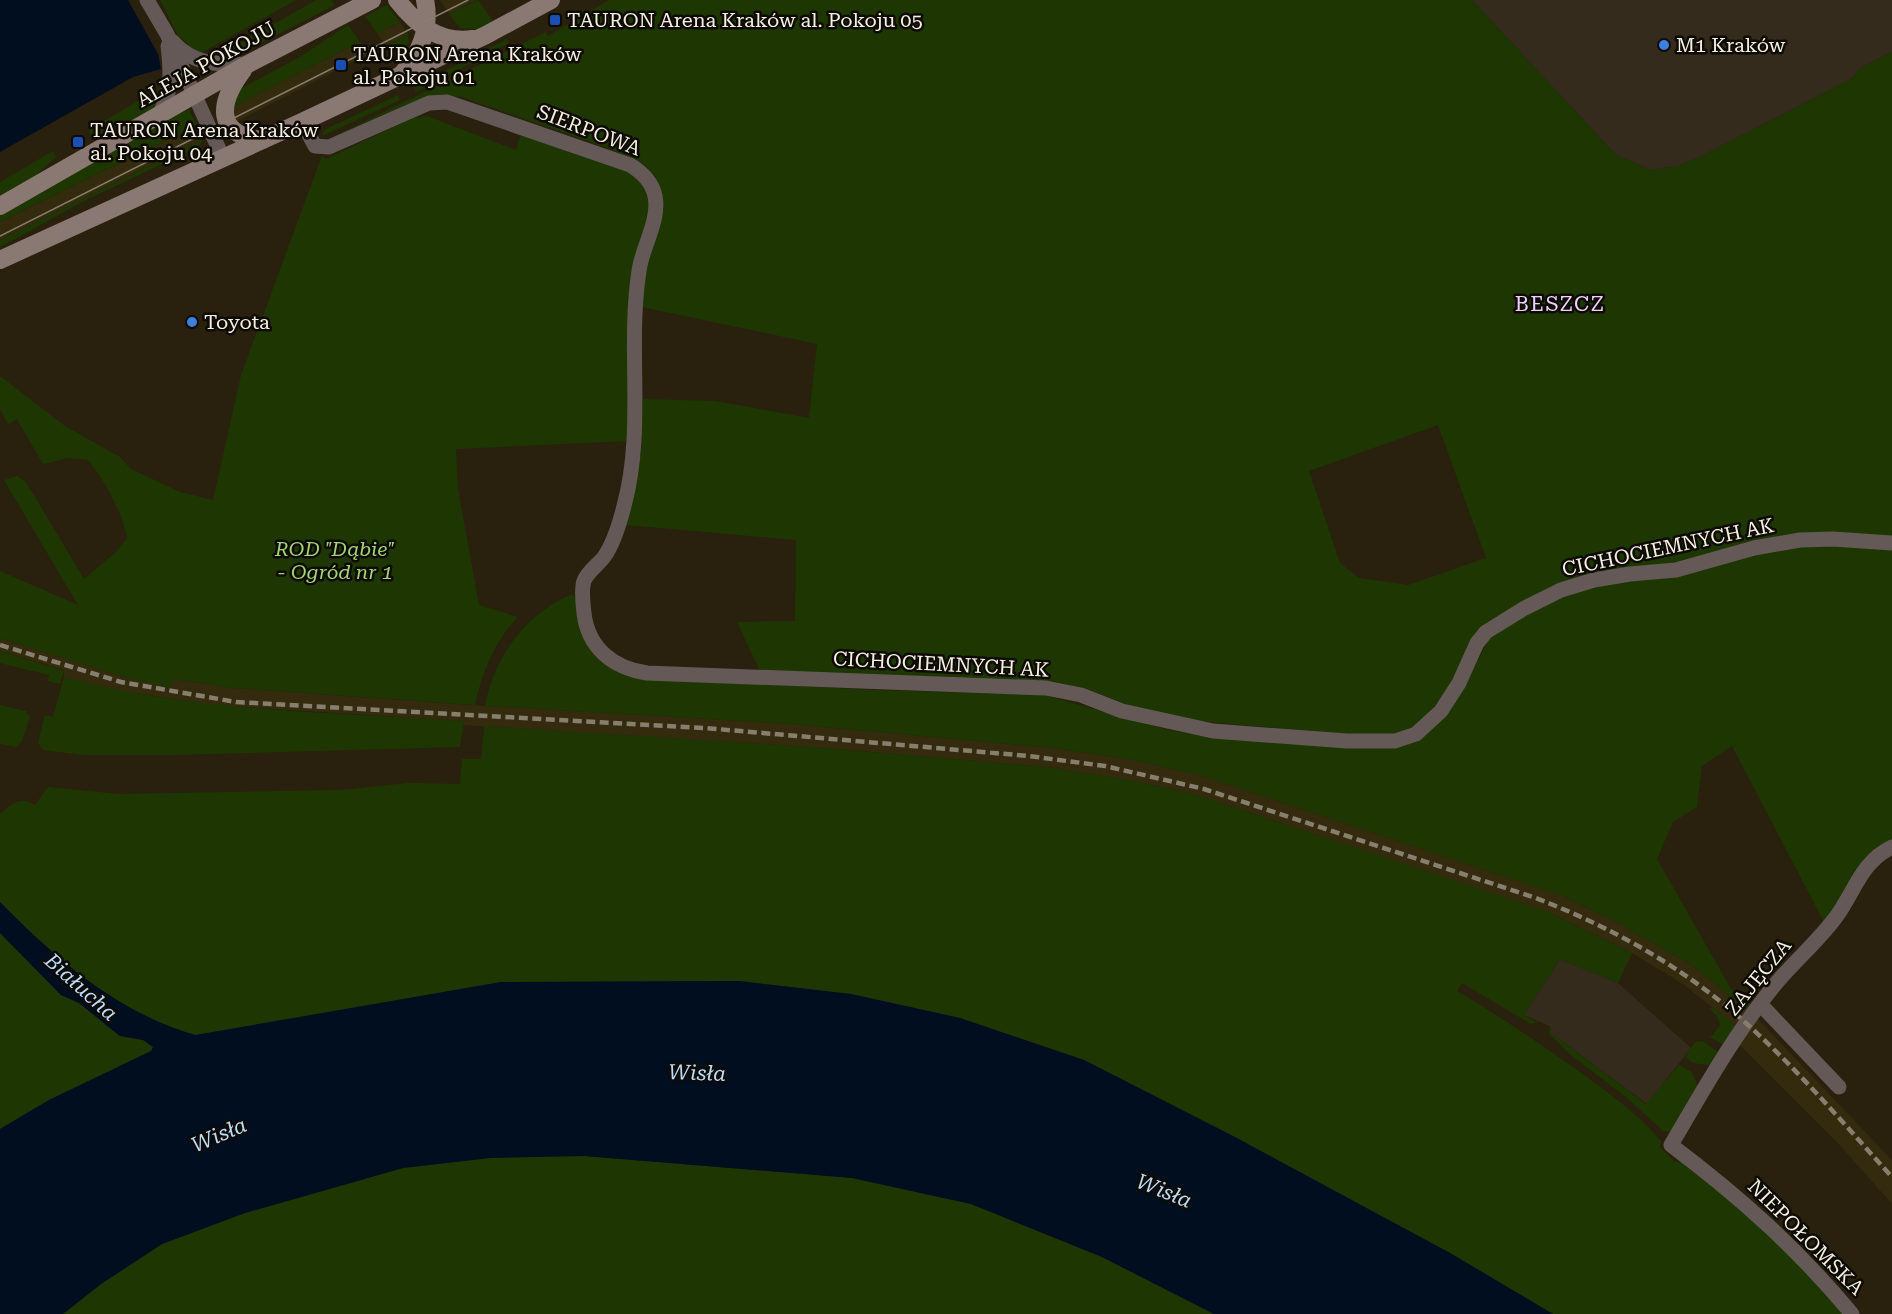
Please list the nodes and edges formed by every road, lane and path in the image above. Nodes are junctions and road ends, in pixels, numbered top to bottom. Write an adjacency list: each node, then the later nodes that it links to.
1 (147, 0): 7 (street)
2 (372, 0): 9 (main road, ALEJA POKOJU)
3 (397, 0): 6 (main road)
4 (425, 0): 6 (main road)
5 (551, 0): 8 (main road)
6 (426, 29): 8 (main road); 10 (main road)
7 (167, 34): 9 (street); 11 (street); 12 (street)
8 (486, 35): 10 (main road)
9 (248, 64): 11 (main road, ALEJA POKOJU); 14 (main road)
10 (400, 76): 13 (main road)
11 (196, 95): 12 (main road, ALEJA POKOJU); 15 (street)
12 (155, 118): 16 (main road, ALEJA POKOJU)
13 (302, 122): 14 (main road); 19 (street, SIERPOWA)
14 (263, 140): 15 (main road)
15 (223, 158): 17 (main road)
16 (0, 206)
17 (0, 260)
18 (1892, 543): 19 (street, CICHOCIEMNYCH AK)
19 (584, 581)
20 (1892, 847): 21 (street, ZAJĘCZA)
21 (1761, 1005): 22 (street); 23 (street, ZAJĘCZA)
22 (1839, 1087)
23 (1671, 1145): 24 (street, NIEPOŁOMSKA)
24 (1852, 1314)

